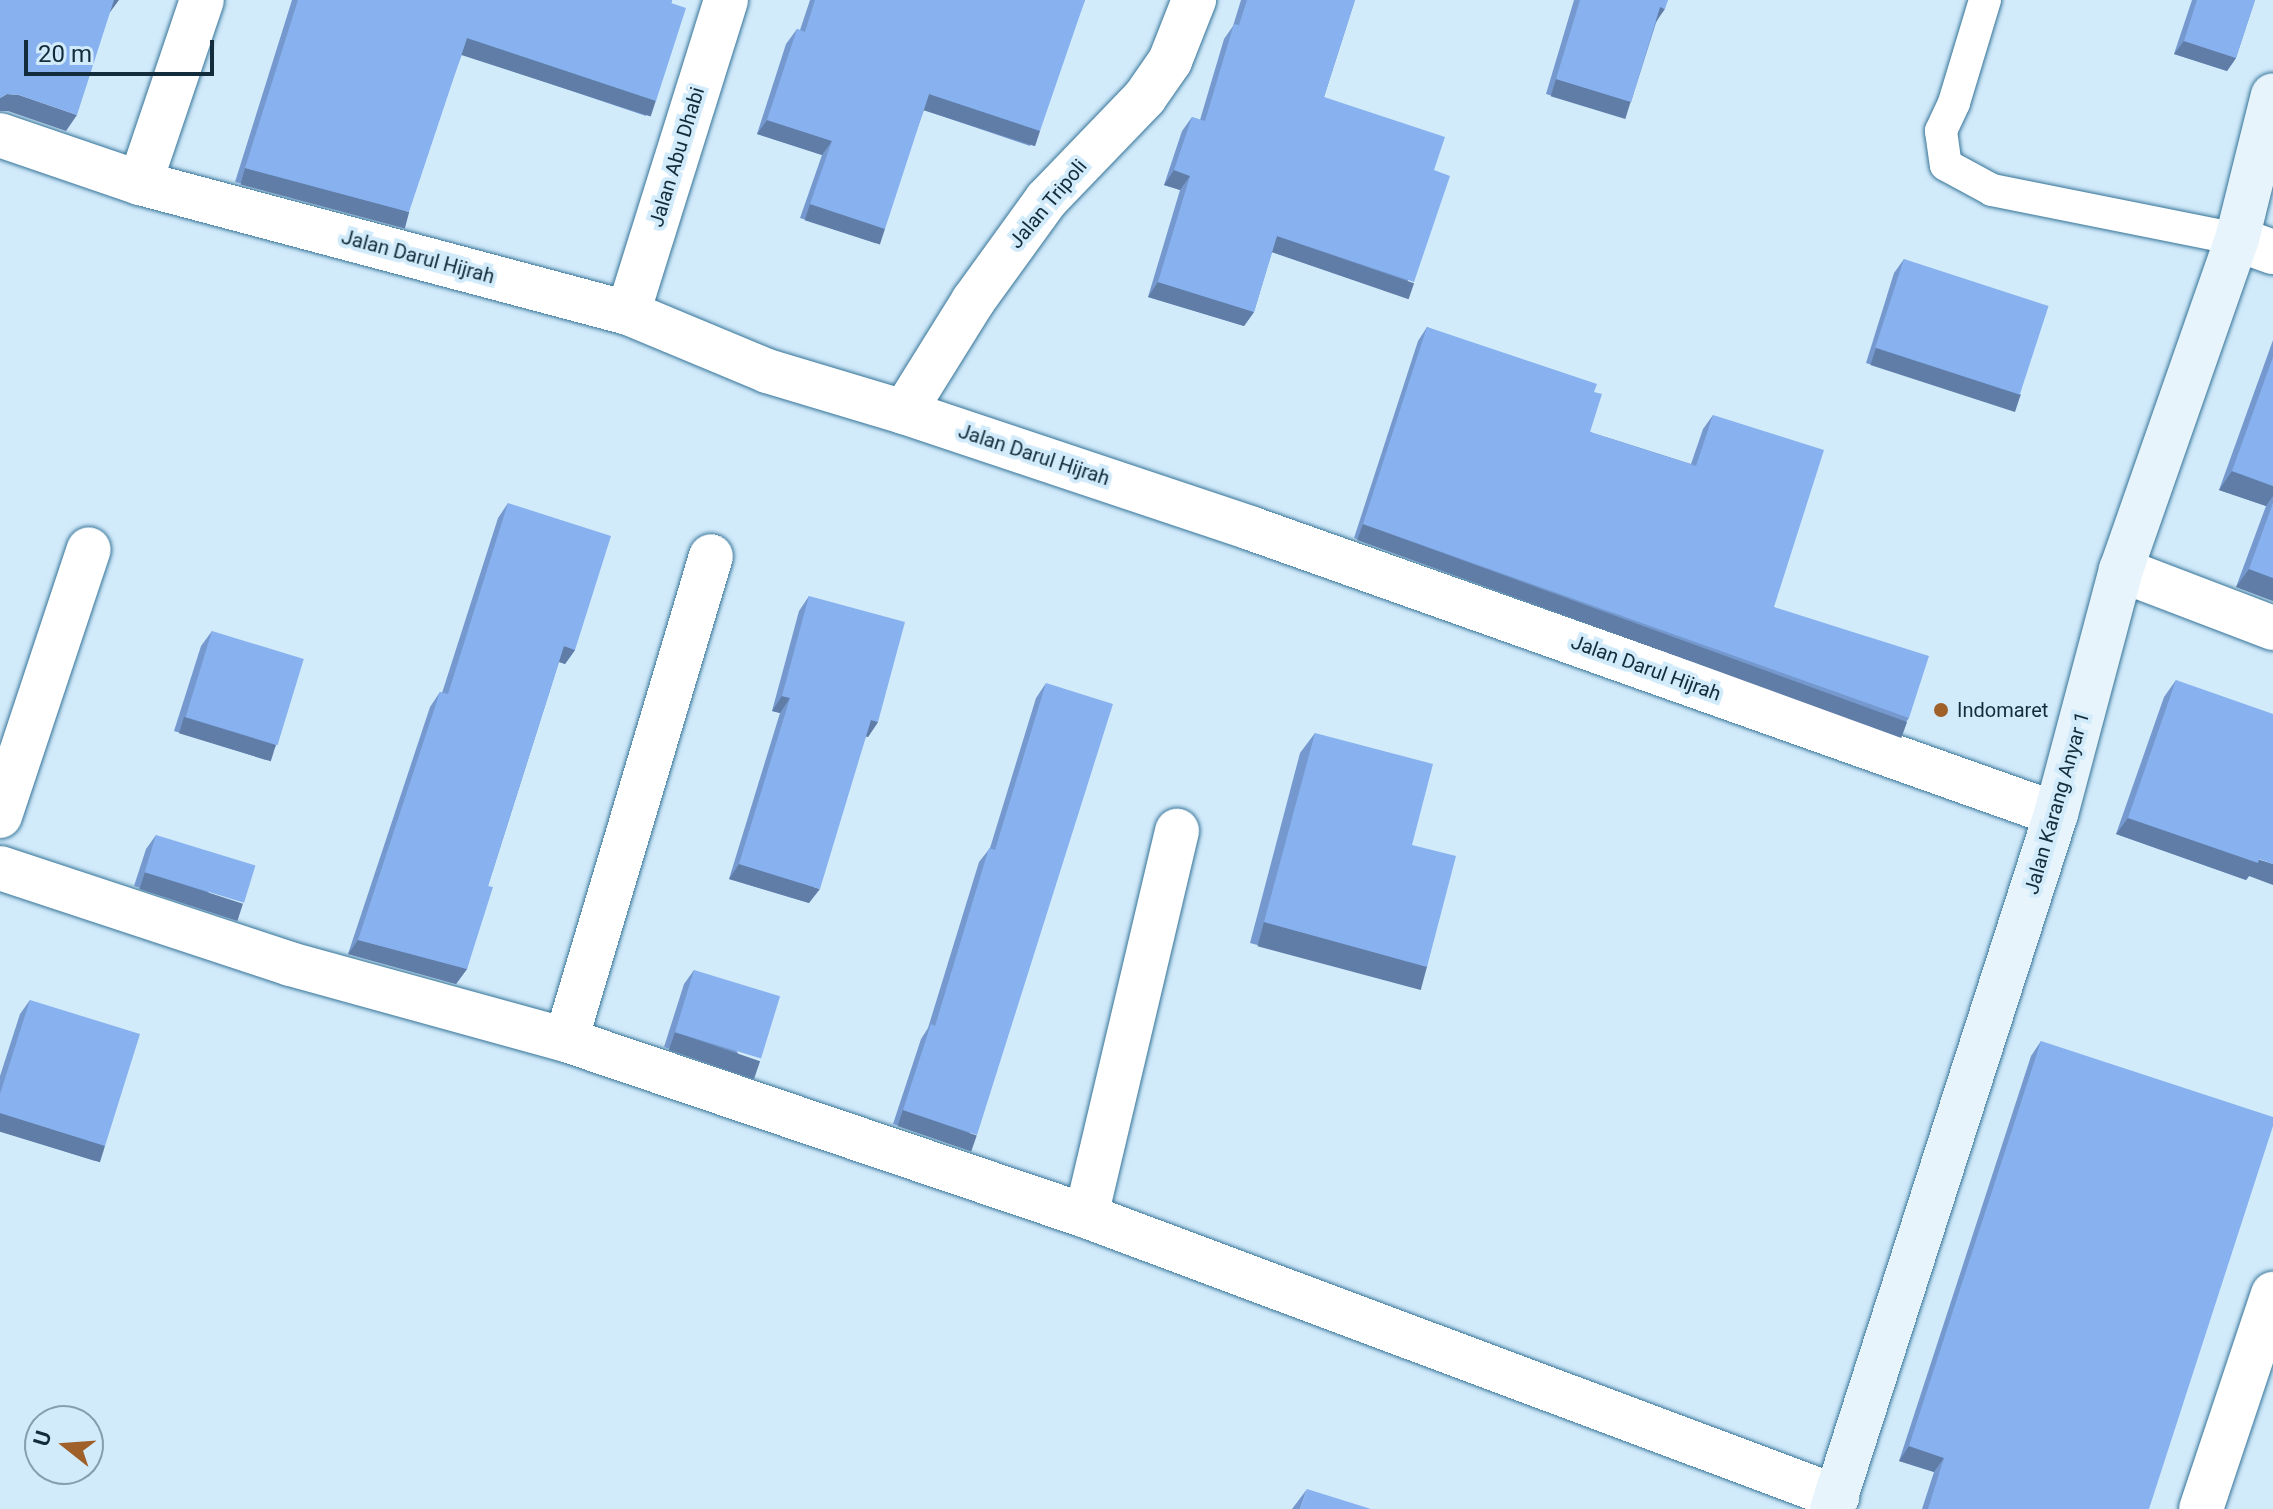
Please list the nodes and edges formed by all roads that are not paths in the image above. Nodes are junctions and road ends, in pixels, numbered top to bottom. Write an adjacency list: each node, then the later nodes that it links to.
1 (202, 0): 7 (street)
2 (726, 0): 9 (street, Jalan Abu Dhabi)
3 (1194, 0): 10 (street, Jalan Tripoli)
4 (1985, 0): 8 (lane)
5 (2273, 95): 8 (main road, Jalan Karang Anyar 1)
6 (0, 135): 7 (street, Jalan Darul Hijrah)
7 (140, 183): 9 (street, Jalan Darul Hijrah)
8 (2255, 246): 13 (main road, Jalan Karang Anyar 1)
9 (628, 313): 10 (street, Jalan Darul Hijrah)
10 (904, 412): 15 (street, Jalan Darul Hijrah)
11 (89, 549): 16 (street)
12 (711, 556): 19 (street)
13 (2121, 570): 14 (street); 15 (main road, Jalan Karang Anyar 1)
14 (2273, 628)
15 (2056, 814): 22 (main road, Jalan Karang Anyar 1)
16 (0, 816)
17 (1177, 831): 20 (street)
18 (0, 868): 19 (street)
19 (566, 1040): 20 (street)
20 (1086, 1216): 22 (street)
21 (2273, 1294): 23 (street)
22 (1834, 1503)
23 (2201, 1509)

